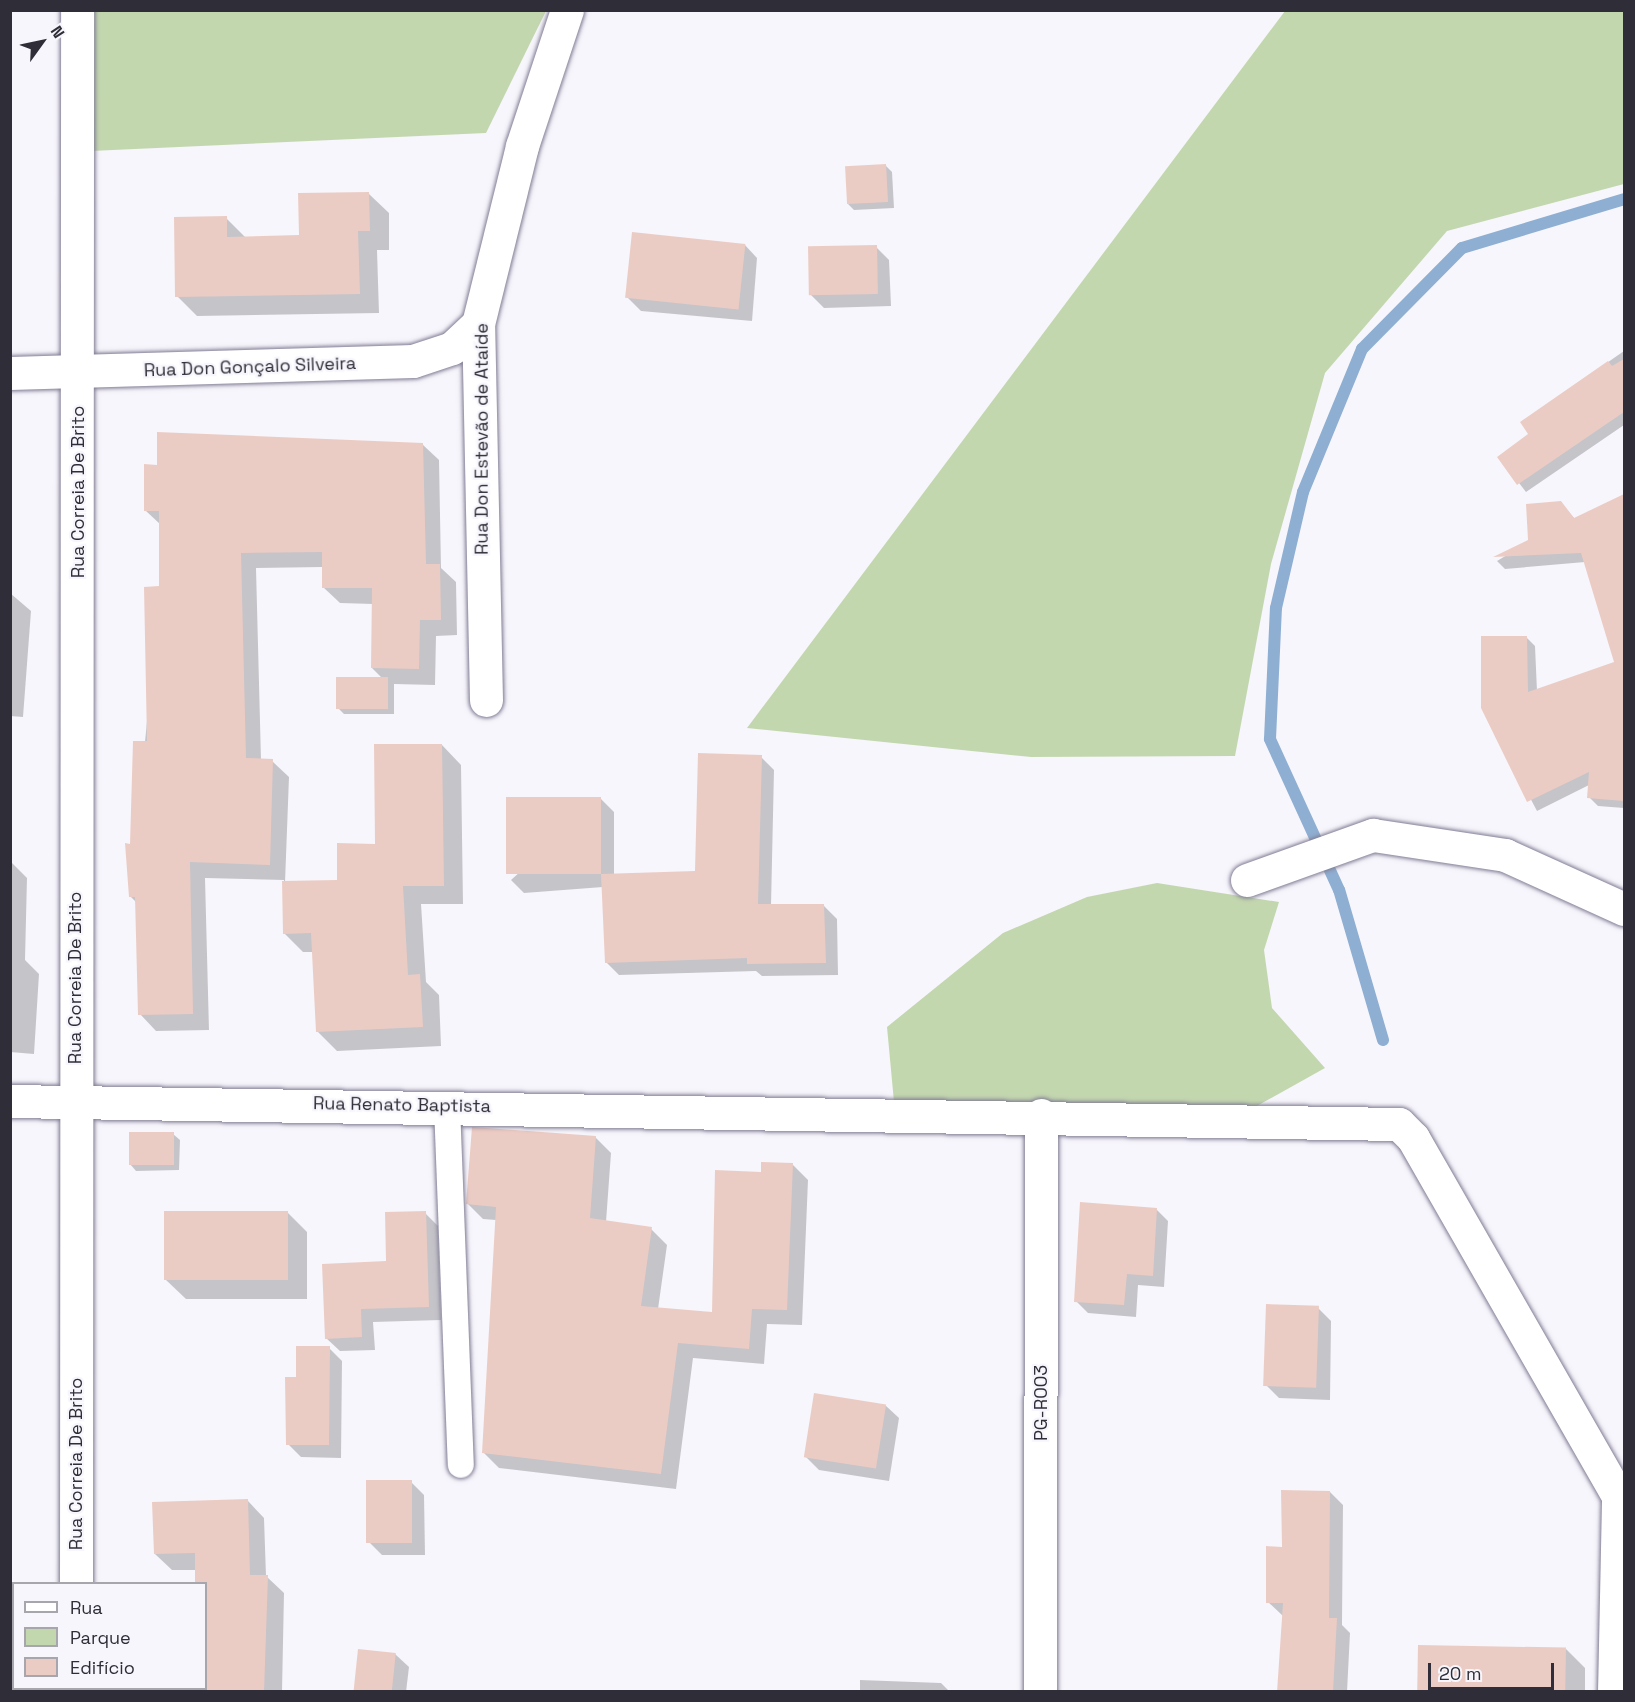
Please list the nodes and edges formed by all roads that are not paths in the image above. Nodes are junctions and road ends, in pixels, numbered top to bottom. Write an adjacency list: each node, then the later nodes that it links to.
1 (77, 10): 5 (street, Rua Correia De Brito)
2 (567, 10): 3 (street, Rua Don Estevão de Ataíde)
3 (478, 324): 5 (street, Rua Don Gonçalo Silveira); 6 (street, Rua Don Estevão de Ataíde)
4 (10, 373): 5 (street, Rua Don Gonçalo Silveira)
5 (78, 373): 9 (street, Rua Correia De Brito)
6 (486, 700)
7 (1247, 880): 8 (street)
8 (1624, 909)
9 (75, 1100): 10 (street, Rua Renato Baptista); 11 (street, Rua Renato Baptista); 15 (street, Rua Correia De Brito)
10 (10, 1101)
11 (447, 1106): 12 (street, Rua Renato Baptista); 13 (lane)
12 (1041, 1115): 14 (street, Rua Renato Baptista); 16 (street, PG-R003)
13 (461, 1465)
14 (1621, 1501): 17 (street)
15 (76, 1582)
16 (1040, 1692)
17 (1614, 1692)

